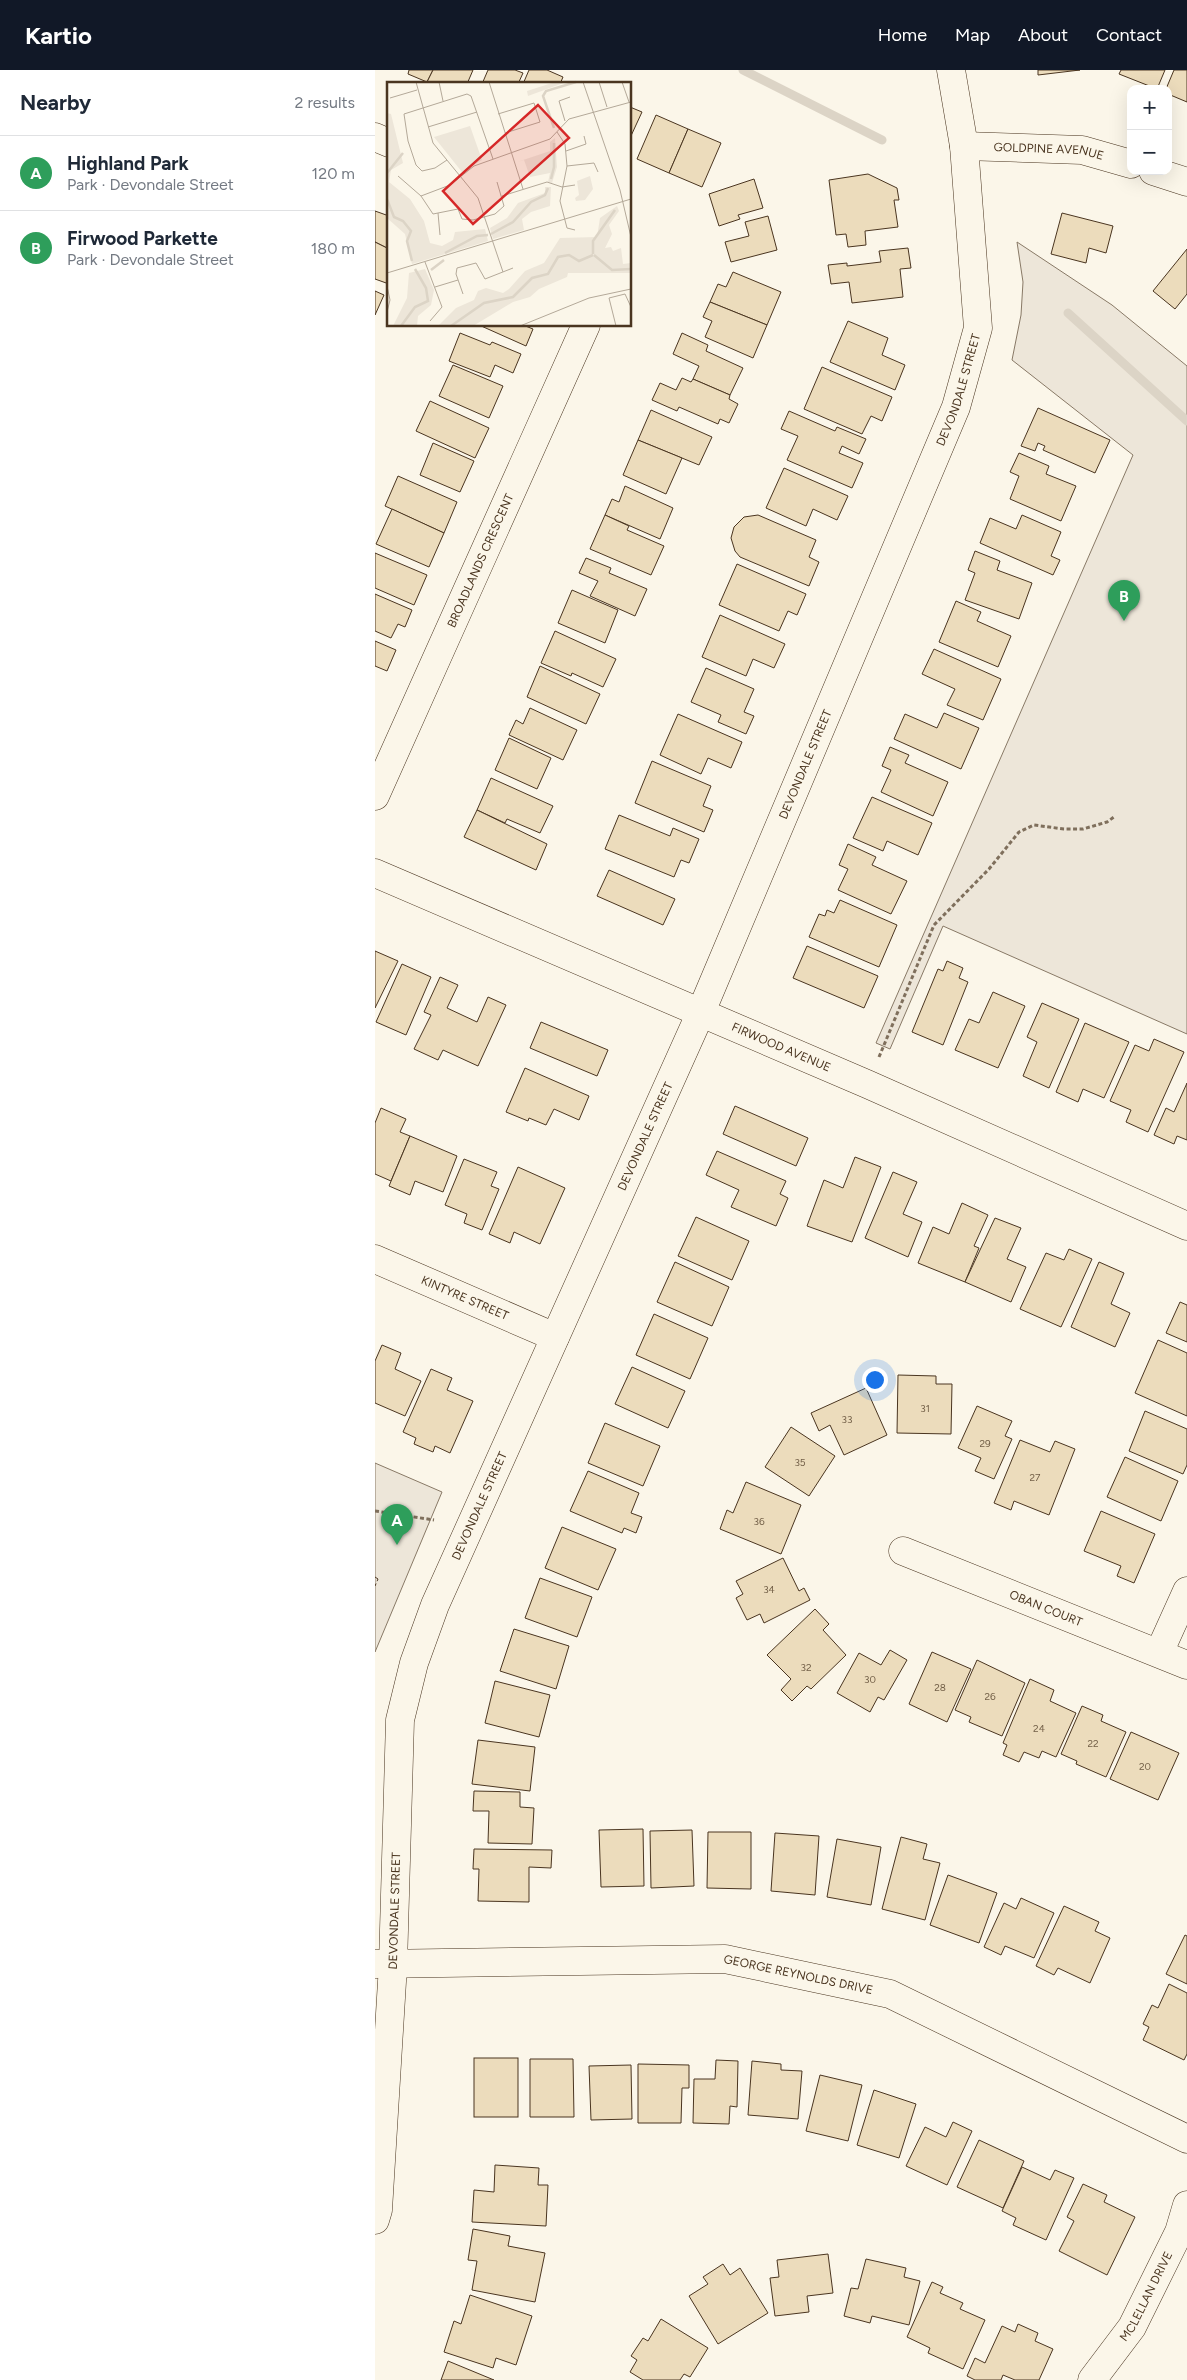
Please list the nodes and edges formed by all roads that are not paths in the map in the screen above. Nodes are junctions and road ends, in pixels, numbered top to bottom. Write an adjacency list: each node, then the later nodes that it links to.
1 (951, 70): 4 (street, DEVONDALE STREET)
2 (375, 136): 3 (street)
3 (387, 142)
4 (964, 146): 5 (street, GOLDPINE AVENUE); 11 (street, DEVONDALE STREET)
5 (1127, 163)
6 (1165, 175): 7 (street)
7 (1187, 182)
8 (586, 326): 9 (street, BROADLANDS CRESCENT)
9 (375, 796)
10 (375, 873): 11 (street, FIRWOOD AVENUE)
11 (701, 1012): 12 (street, FIRWOOD AVENUE); 14 (street, DEVONDALE STREET)
12 (1187, 1226)
13 (375, 1259): 14 (street, KINTYRE STREET)
14 (555, 1337): 19 (street, DEVONDALE STREET)
15 (903, 1551): 17 (street, OBAN COURT)
16 (1187, 1591): 17 (street)
17 (1159, 1653): 18 (street, OBAN COURT)
18 (1187, 1665)
19 (384, 1965): 20 (street, GEORGE REYNOLDS DRIVE); 22 (street, DEVONDALE STREET)
20 (1187, 2139)
21 (1187, 2205): 23 (street, MCLELLAN DRIVE)
22 (375, 2220)
23 (1092, 2380)

